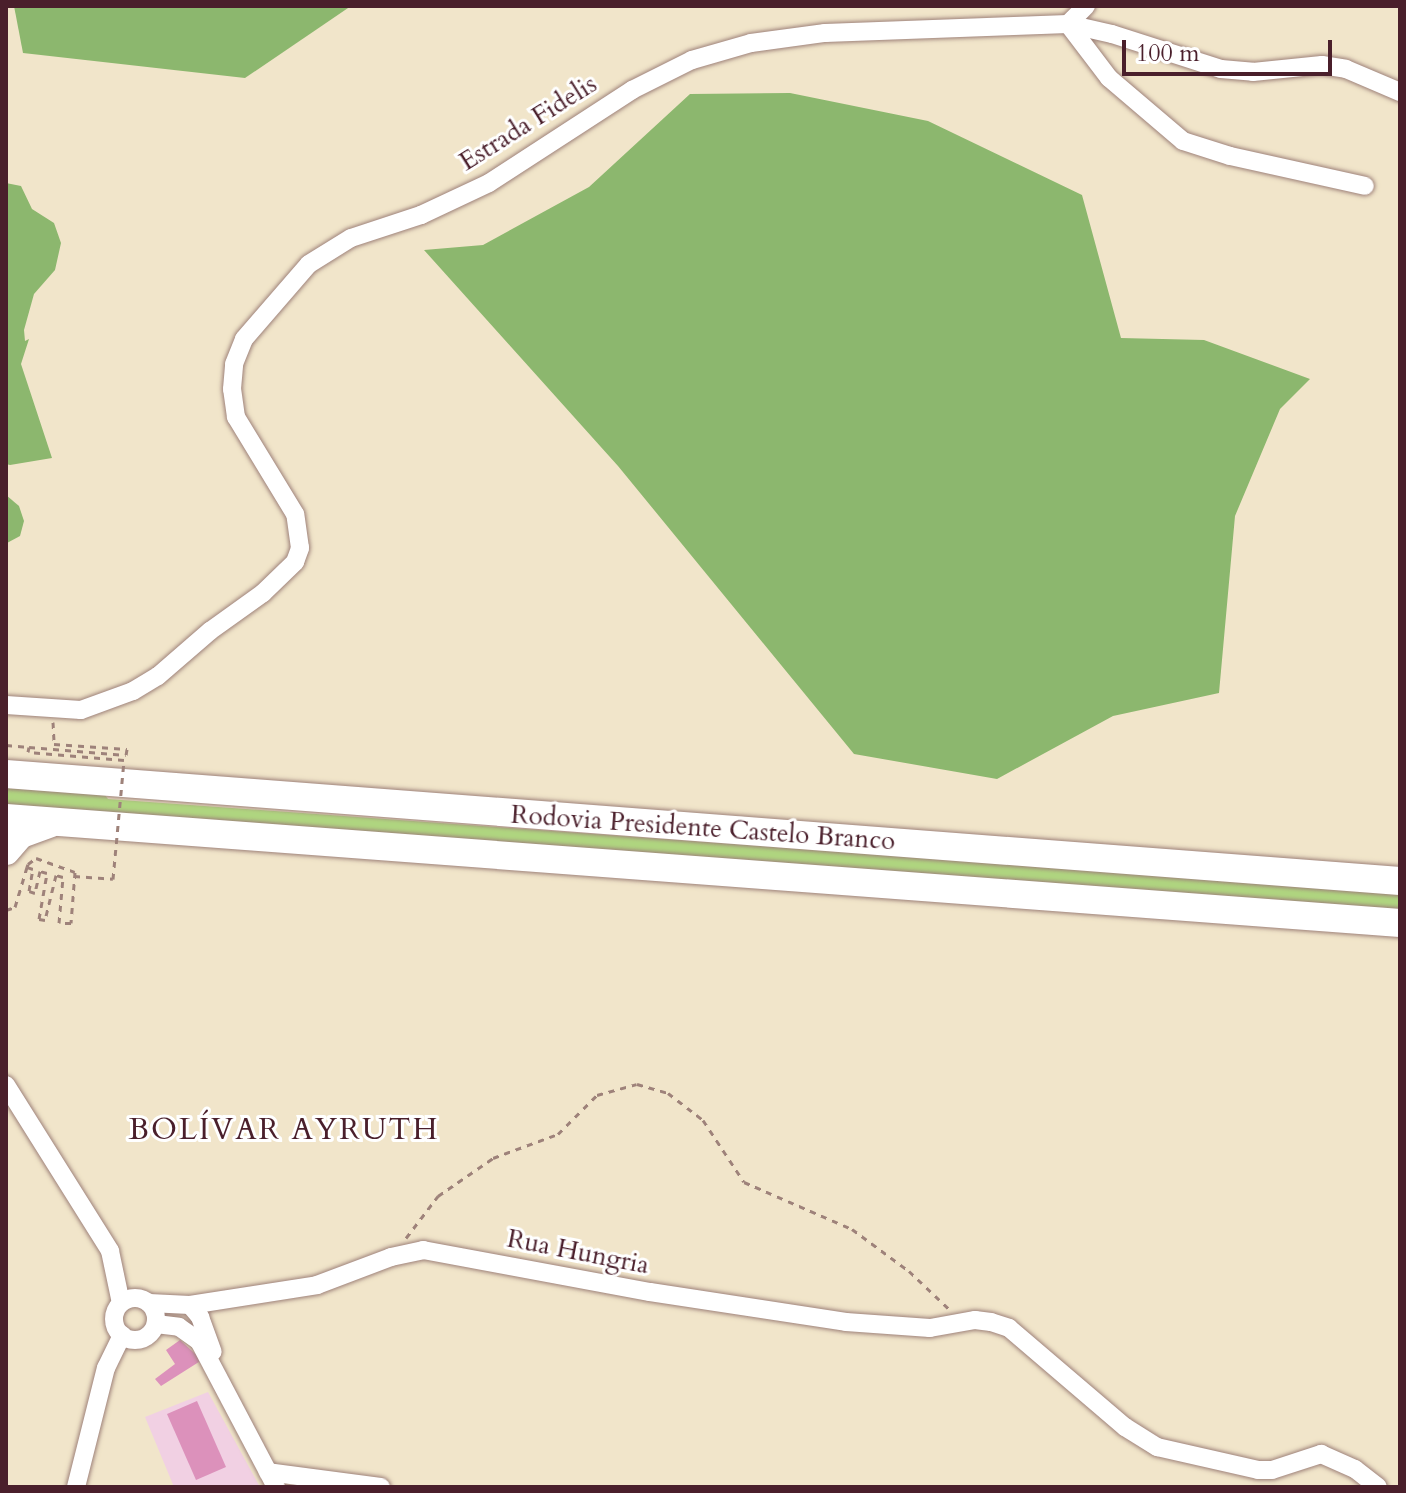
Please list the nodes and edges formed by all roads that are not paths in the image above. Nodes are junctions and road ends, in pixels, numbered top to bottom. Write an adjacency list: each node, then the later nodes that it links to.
1 (1086, 6): 3 (street)
2 (1036, 15): 3 (street, Estrada Fidelis); 6 (street, Estrada Fidelis)
3 (1068, 24): 4 (street, Estrada Fidelis); 5 (street)
4 (1400, 92)
5 (1365, 186)
6 (6, 705)
7 (6, 774): 11 (highway, Rodovia Presidente Castelo Branco)
8 (6, 818): 9 (highway, Rodovia Presidente Castelo Branco)
9 (58, 821): 10 (highway); 12 (highway, Rodovia Presidente Castelo Branco)
10 (17, 859)
11 (1400, 881)
12 (1400, 923)
13 (6, 1085): 14 (street)
14 (136, 1301): 15 (street, Rua Hungria); 16 (street); 17 (street)
15 (190, 1305): 18 (street); 22 (street, Rua Hungria)
16 (156, 1324): 17 (street); 18 (street)
17 (122, 1335): 20 (street)
18 (215, 1371): 19 (street)
19 (272, 1480): 21 (street)
20 (76, 1487)
21 (381, 1487)
22 (1378, 1487)

